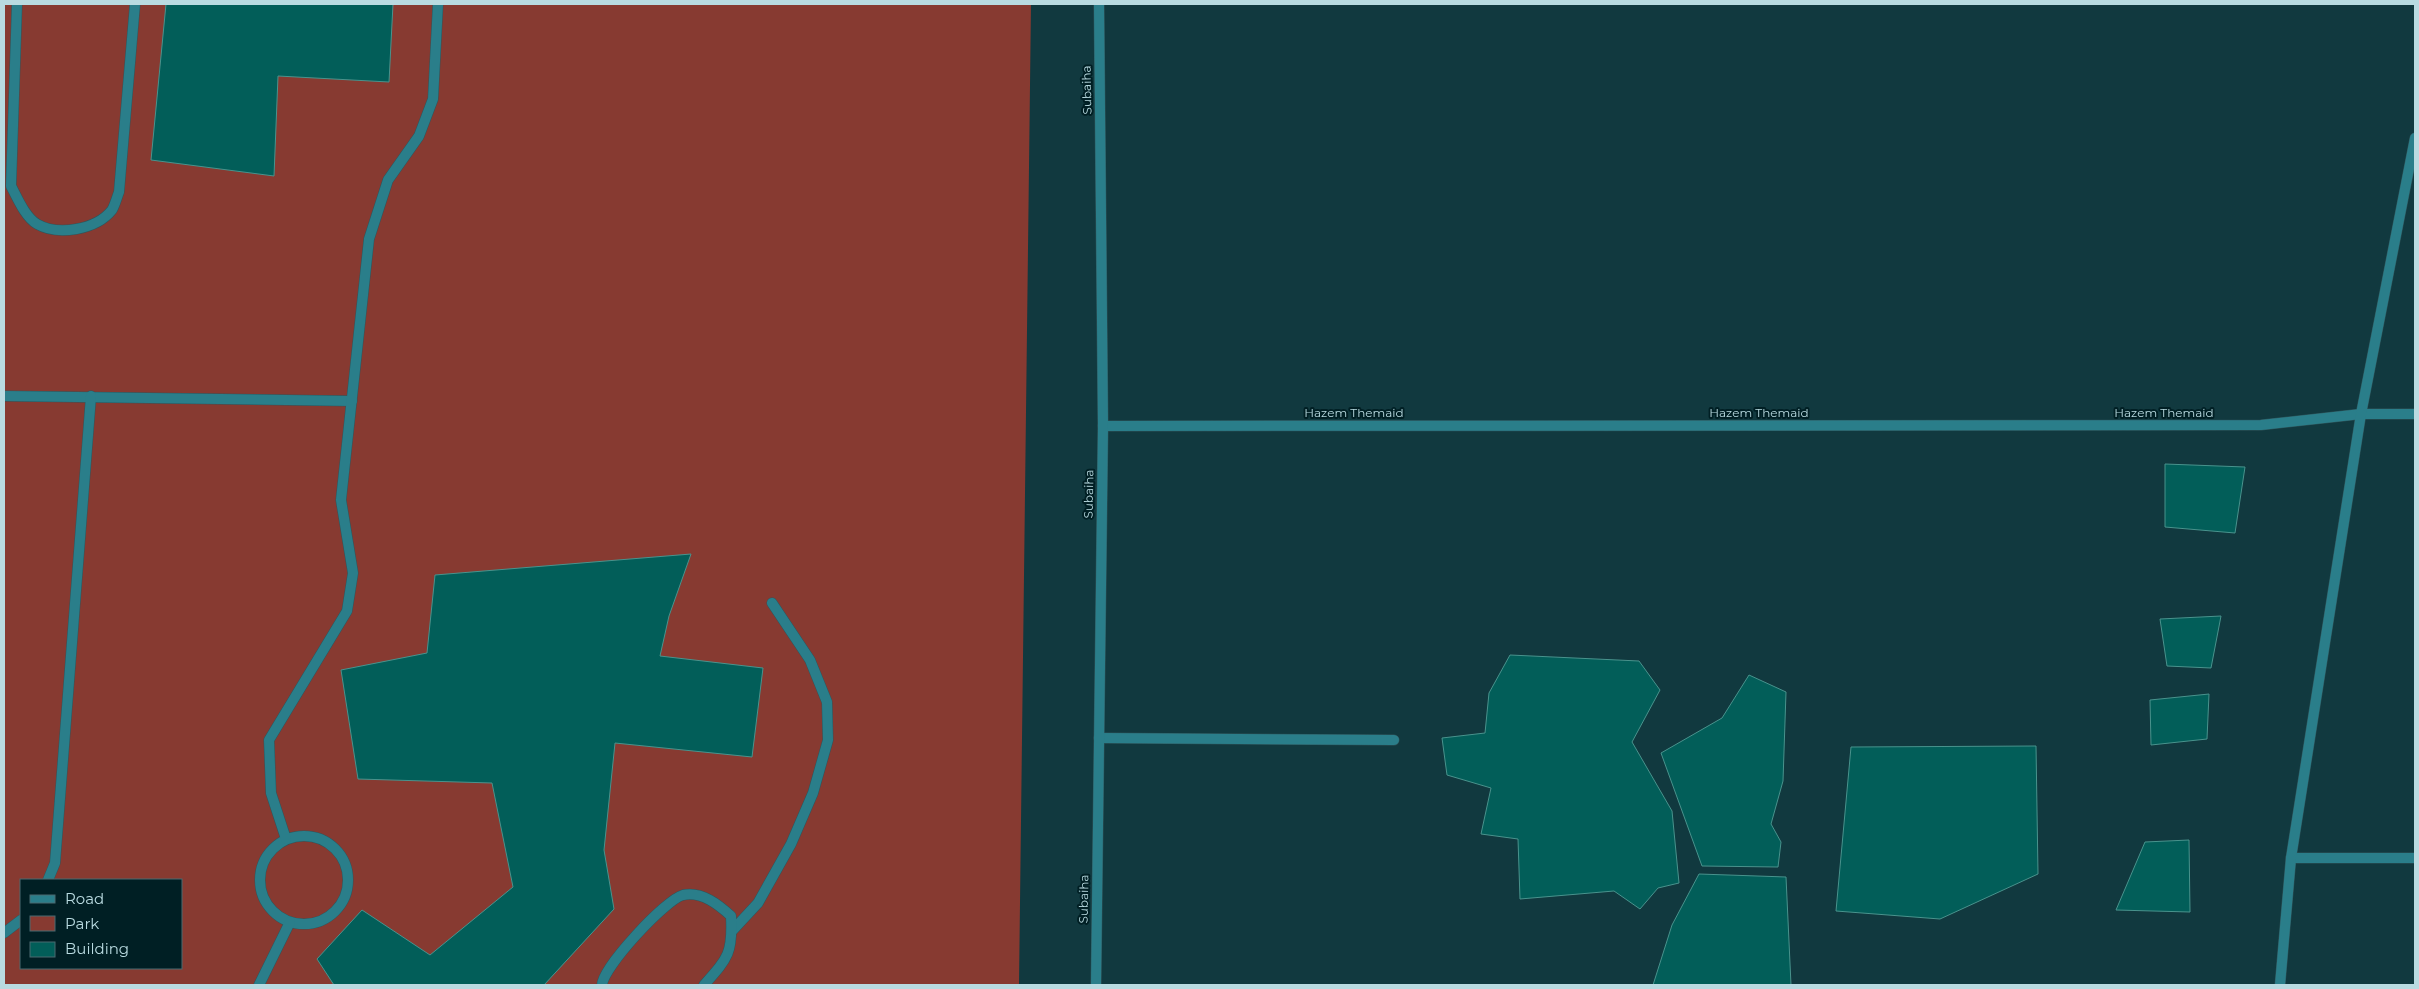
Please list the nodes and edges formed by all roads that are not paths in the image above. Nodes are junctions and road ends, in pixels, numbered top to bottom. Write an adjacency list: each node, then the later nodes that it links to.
1 (17, 4): 2 (street)
2 (135, 4)
3 (438, 4): 8 (street)
4 (1099, 4): 11 (street, Subaiha)
5 (2415, 138): 9 (street)
6 (4, 396): 7 (street)
7 (91, 396): 8 (street); 18 (street)
8 (352, 401): 15 (street)
9 (2361, 414): 10 (street, Hazem Themaid); 11 (street, Hazem Themaid); 16 (street)
10 (2415, 414)
11 (1103, 426): 13 (street, Subaiha)
12 (772, 603): 21 (street)
13 (1099, 738): 14 (street); 26 (street, Subaiha)
14 (1394, 740)
15 (286, 839): 20 (street); 20 (street)
16 (2291, 858): 17 (street); 27 (street)
17 (2415, 858)
18 (48, 879)
19 (20, 921): 22 (street)
20 (290, 922): 23 (street)
21 (732, 931): 24 (street); 25 (street)
22 (4, 933)
23 (259, 985)
24 (602, 985)
25 (704, 985)
26 (1096, 985)
27 (2280, 985)

